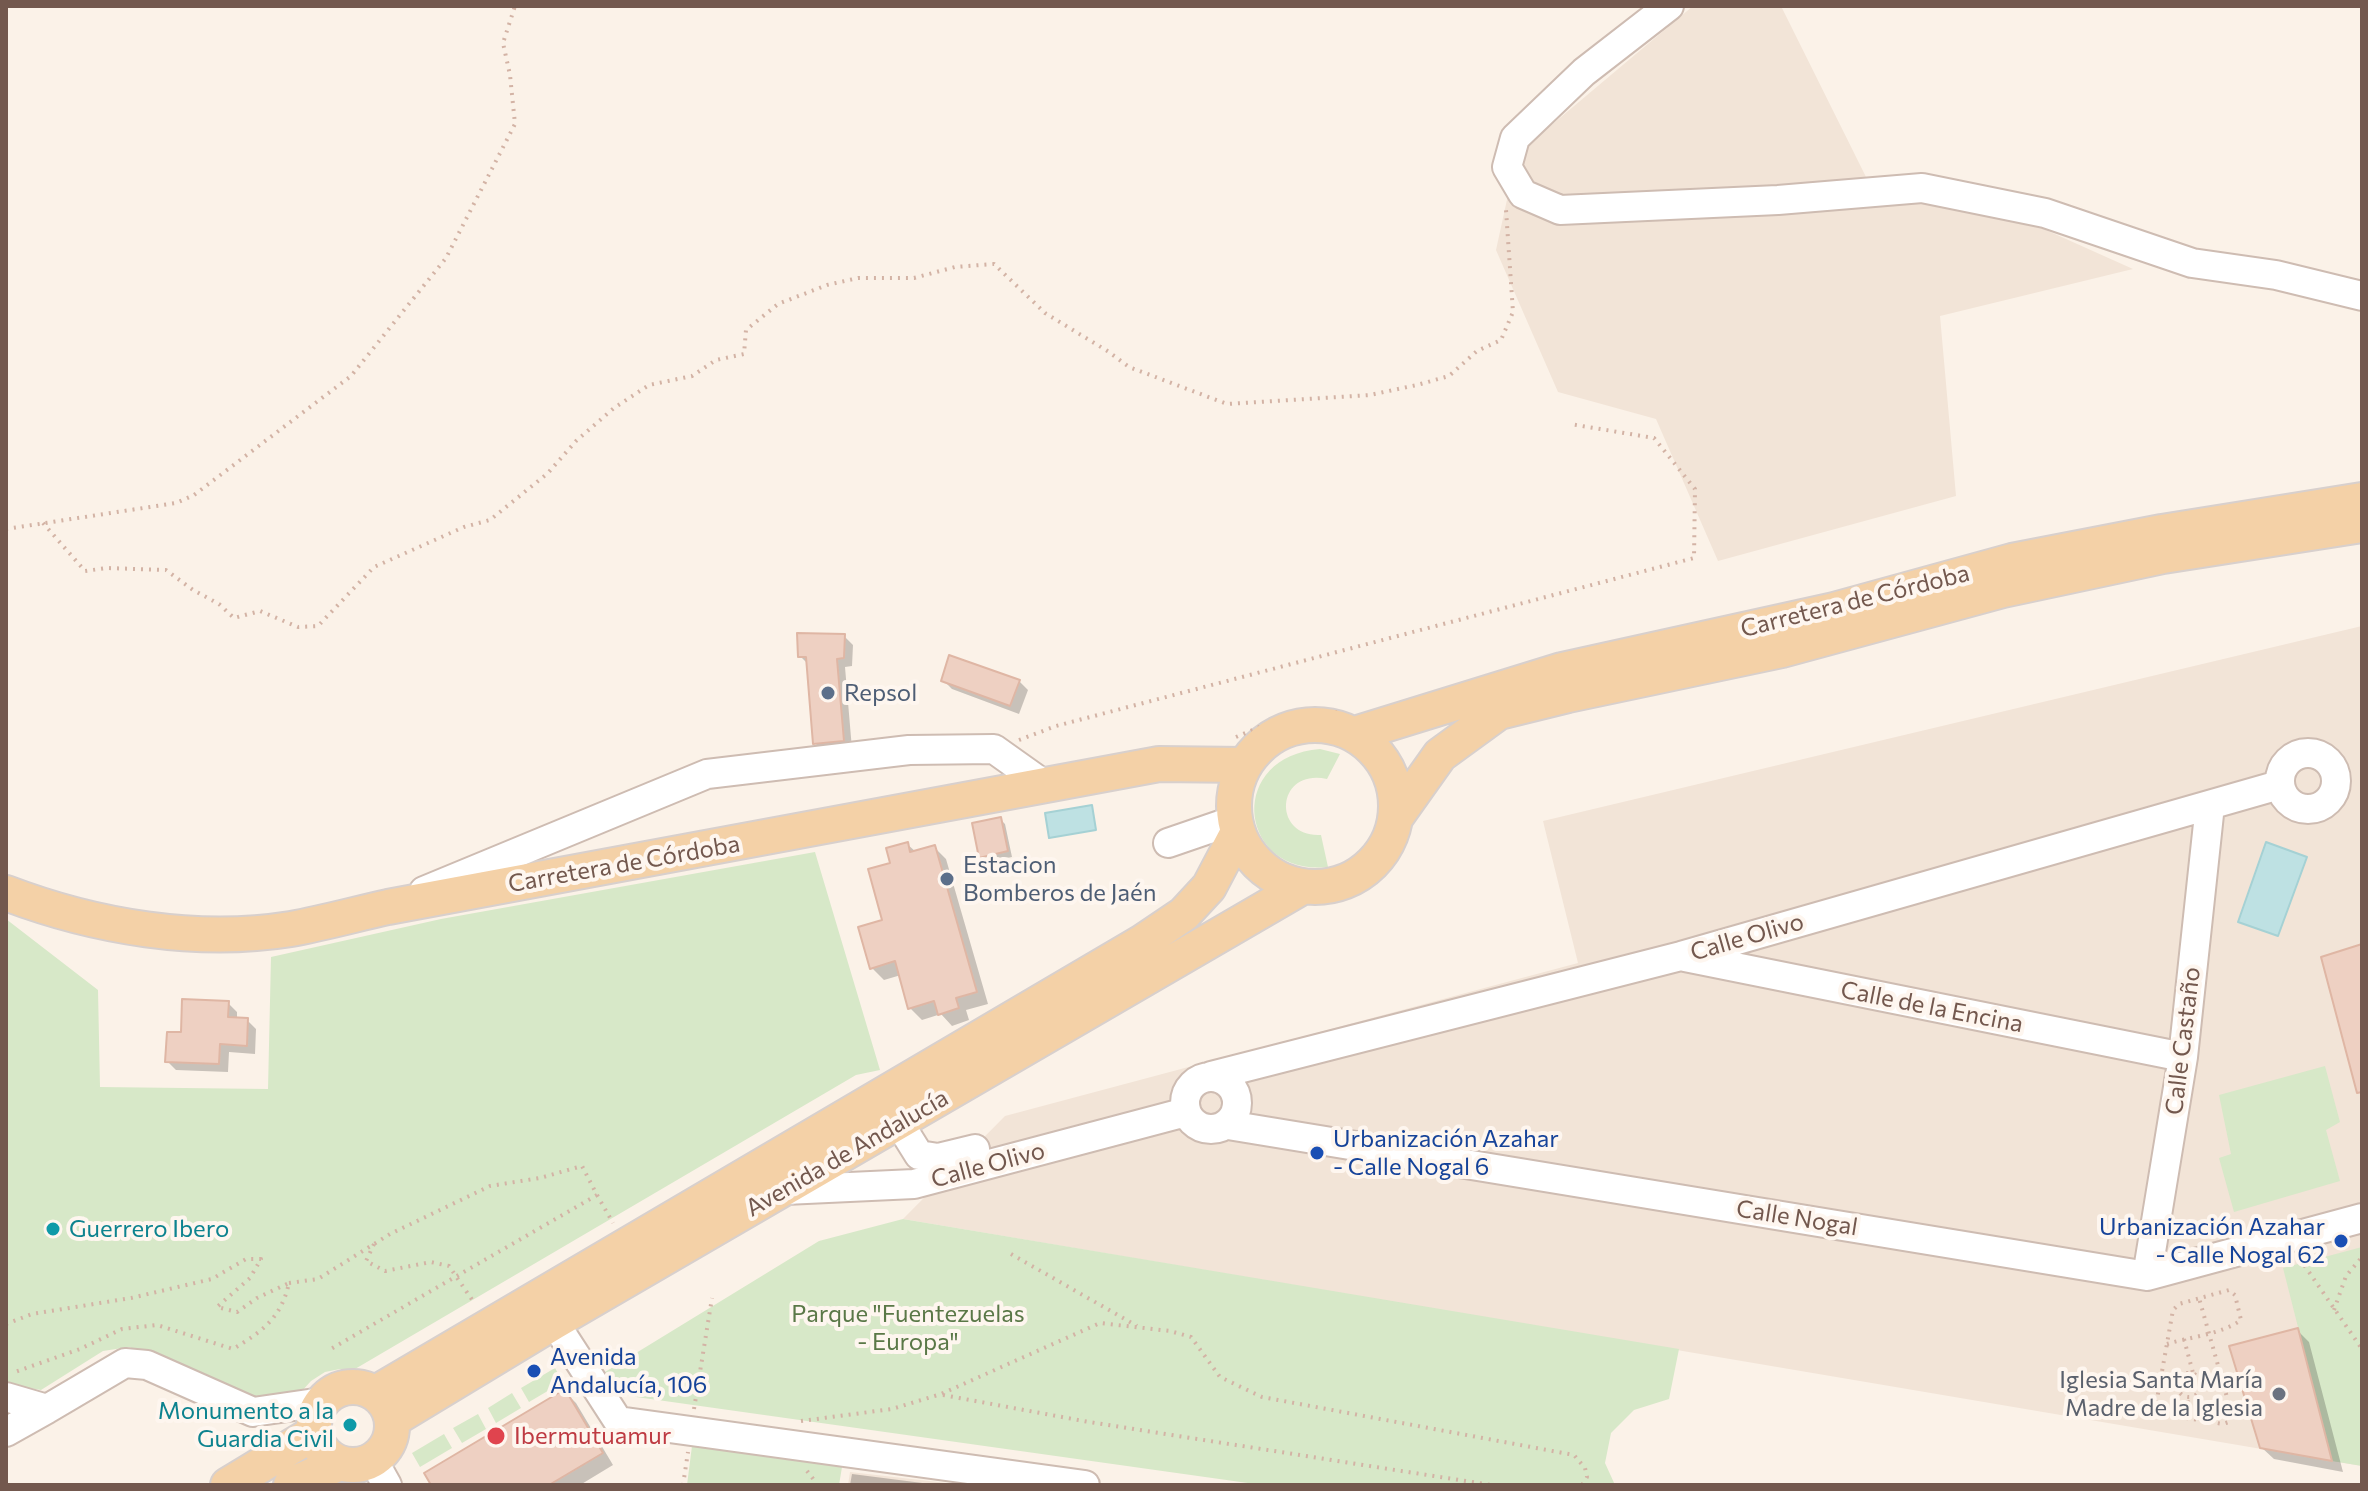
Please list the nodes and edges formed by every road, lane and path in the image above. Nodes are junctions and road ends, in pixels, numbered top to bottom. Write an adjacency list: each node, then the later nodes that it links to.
1 (515, 6): 7 (path)
2 (1669, 6): 3 (street)
3 (1513, 176): 4 (street); 7 (path)
4 (2362, 296)
5 (1570, 424): 11 (path)
6 (2362, 500): 10 (main road, Carretera de Córdoba)
7 (43, 523): 9 (path)
8 (2362, 525): 17 (main road, Carretera de Córdoba)
9 (6, 529)
10 (1355, 734): 12 (main road); 17 (main road)
11 (994, 749): 15 (street); 22 (street)
12 (1245, 765): 15 (main road, Carretera de Córdoba); 18 (main road)
13 (2348, 769): 14 (street); 14 (street)
14 (2279, 785): 16 (street, Calle Olivo)
15 (1046, 786): 22 (main road, Carretera de Córdoba)
16 (2210, 805): 23 (street, Calle Olivo); 24 (street, Calle Castaño)
17 (1396, 817): 20 (main road)
18 (1237, 826): 19 (street); 20 (main road); 57 (main road, Avenida de Andalucía)
19 (1168, 843)
20 (1302, 887): 27 (main road, Avenida de Andalucía)
21 (6, 893): 22 (main road, Carretera de Córdoba)
22 (388, 907)
23 (1681, 956): 24 (street, Calle de la Encina); 25 (street, Calle Olivo)
24 (2183, 1057): 38 (street, Calle Castaño)
25 (1211, 1076): 26 (street); 28 (street)
26 (1186, 1104): 27 (street, Calle Olivo); 28 (street); 29 (street, Calle Olivo)
27 (899, 1123): 29 (main road, Avenida de Andalucía)
28 (1228, 1125): 38 (street, Calle Nogal)
29 (785, 1190): 44 (main road, Avenida de Andalucía)
30 (597, 1195): 32 (path); 33 (path); 37 (path)
31 (2362, 1218): 38 (street, Calle Nogal)
32 (613, 1223)
33 (375, 1242): 37 (path); 39 (path)
34 (1011, 1254): 46 (path)
35 (2297, 1256): 43 (path)
36 (2362, 1257): 43 (path)
37 (457, 1276): 42 (path); 51 (path)
38 (2147, 1276)
39 (289, 1283): 45 (path); 53 (path)
40 (712, 1298): 59 (path)
41 (2199, 1298): 47 (path); 47 (path); 49 (path)
42 (475, 1305)
43 (2334, 1310): 50 (path)
44 (554, 1322): 57 (main road, Avenida de Andalucía); 66 (street)
45 (6, 1324)
46 (1139, 1327): 54 (path); 71 (path)
47 (2208, 1332): 48 (path); 61 (path)
48 (2184, 1339): 49 (path); 52 (path)
49 (2167, 1344): 61 (path)
50 (2362, 1349)
51 (329, 1350)
52 (2193, 1373): 56 (path); 56 (path)
53 (6, 1374)
54 (941, 1394): 62 (path); 70 (path)
55 (6, 1397): 58 (street)
56 (2188, 1398): 61 (path)
57 (384, 1407): 60 (main road); 65 (main road)
58 (47, 1409): 60 (street); 63 (street)
59 (694, 1409)
60 (318, 1417): 65 (main road); 67 (main road)
61 (2186, 1418)
62 (788, 1422)
63 (6, 1432)
64 (690, 1441): 69 (path)
65 (367, 1469): 68 (main road)
66 (1075, 1484)
67 (228, 1485)
68 (291, 1485)
69 (683, 1485)
70 (1491, 1485)
71 (1582, 1485)

